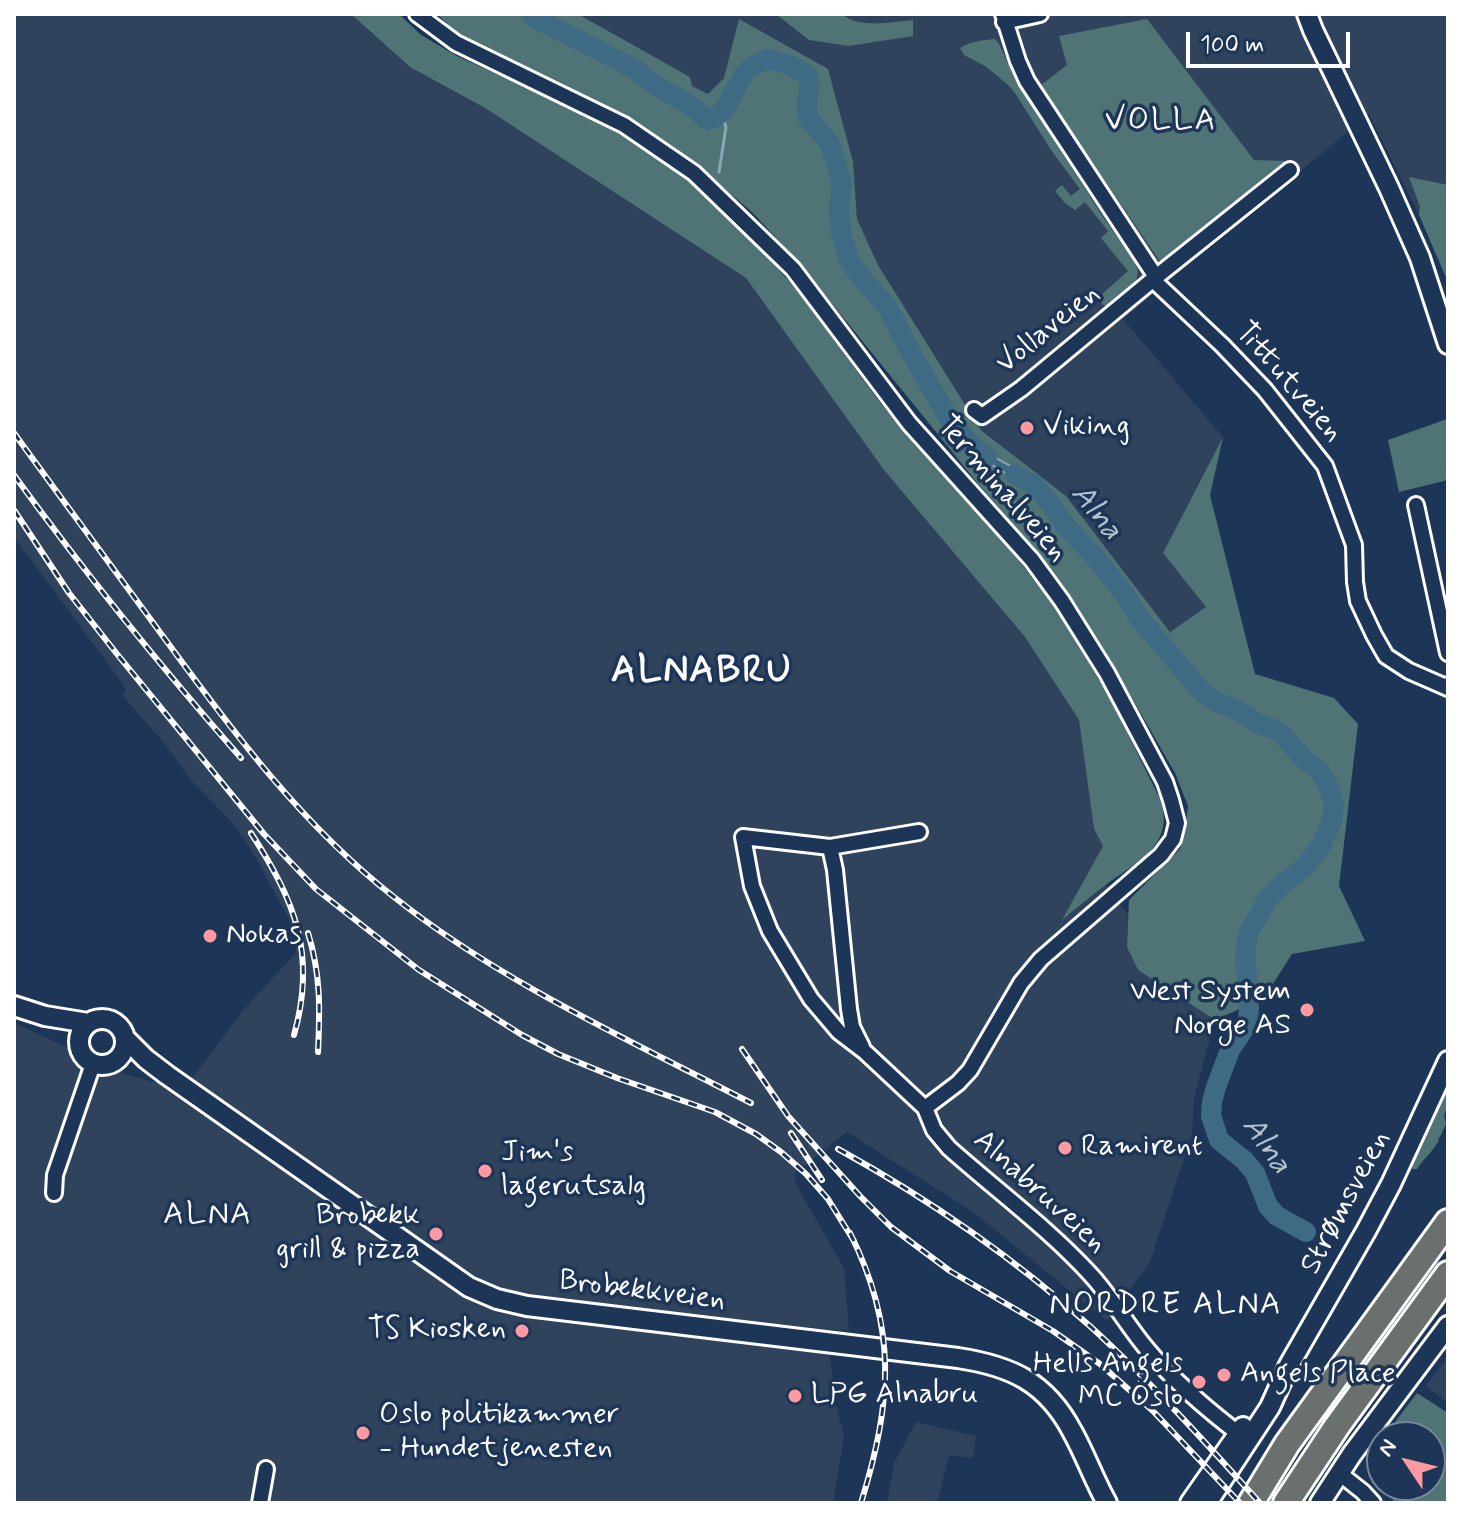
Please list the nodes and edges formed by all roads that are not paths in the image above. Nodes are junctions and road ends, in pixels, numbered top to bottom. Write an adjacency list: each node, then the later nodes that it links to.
1 (417, 14): 25 (street, Terminalveien)
2 (1040, 14): 4 (street)
3 (1298, 14): 5 (street)
4 (1003, 18): 7 (street)
5 (1310, 22): 8 (street)
6 (1290, 170): 7 (street, Vollaveien)
7 (1154, 278): 9 (street, Vollaveien); 12 (street, Tittutveien)
8 (1448, 344)
9 (974, 410)
10 (1416, 505): 11 (street)
11 (1448, 653)
12 (1448, 687)
13 (919, 832): 14 (street, Alnabruveien)
14 (830, 847): 20 (street, Alnabruveien); 20 (street, Alnabruveien)
15 (14, 1006): 16 (street)
16 (45, 1016): 17 (street); 19 (street)
17 (88, 1023): 18 (street); 19 (street)
18 (125, 1038): 22 (street); 24 (street, Brobekkveien)
19 (78, 1043): 23 (street)
20 (864, 1051): 25 (street, Alnabruveien)
21 (1448, 1061): 30 (street, Strømsveien)
22 (114, 1062): 23 (street); 24 (street, Brobekkveien)
23 (93, 1064): 26 (street)
24 (167, 1075): 35 (street, Brobekkveien)
25 (925, 1108): 30 (street, Alnabruveien)
26 (54, 1193)
27 (1448, 1222): 31 (highway)
28 (1448, 1274): 40 (highway)
29 (1448, 1326): 33 (street)
30 (1244, 1437): 36 (street, Strømsveien); 37 (street, Strømsveien)
31 (1287, 1444): 38 (highway); 39 (highway)
32 (266, 1469): 34 (street)
33 (1339, 1473): 41 (street); 42 (street)
34 (260, 1503)
35 (1107, 1503)
36 (1190, 1503)
37 (1207, 1503)
38 (1244, 1503)
39 (1251, 1503)
40 (1286, 1503)
41 (1320, 1503)
42 (1373, 1503)

